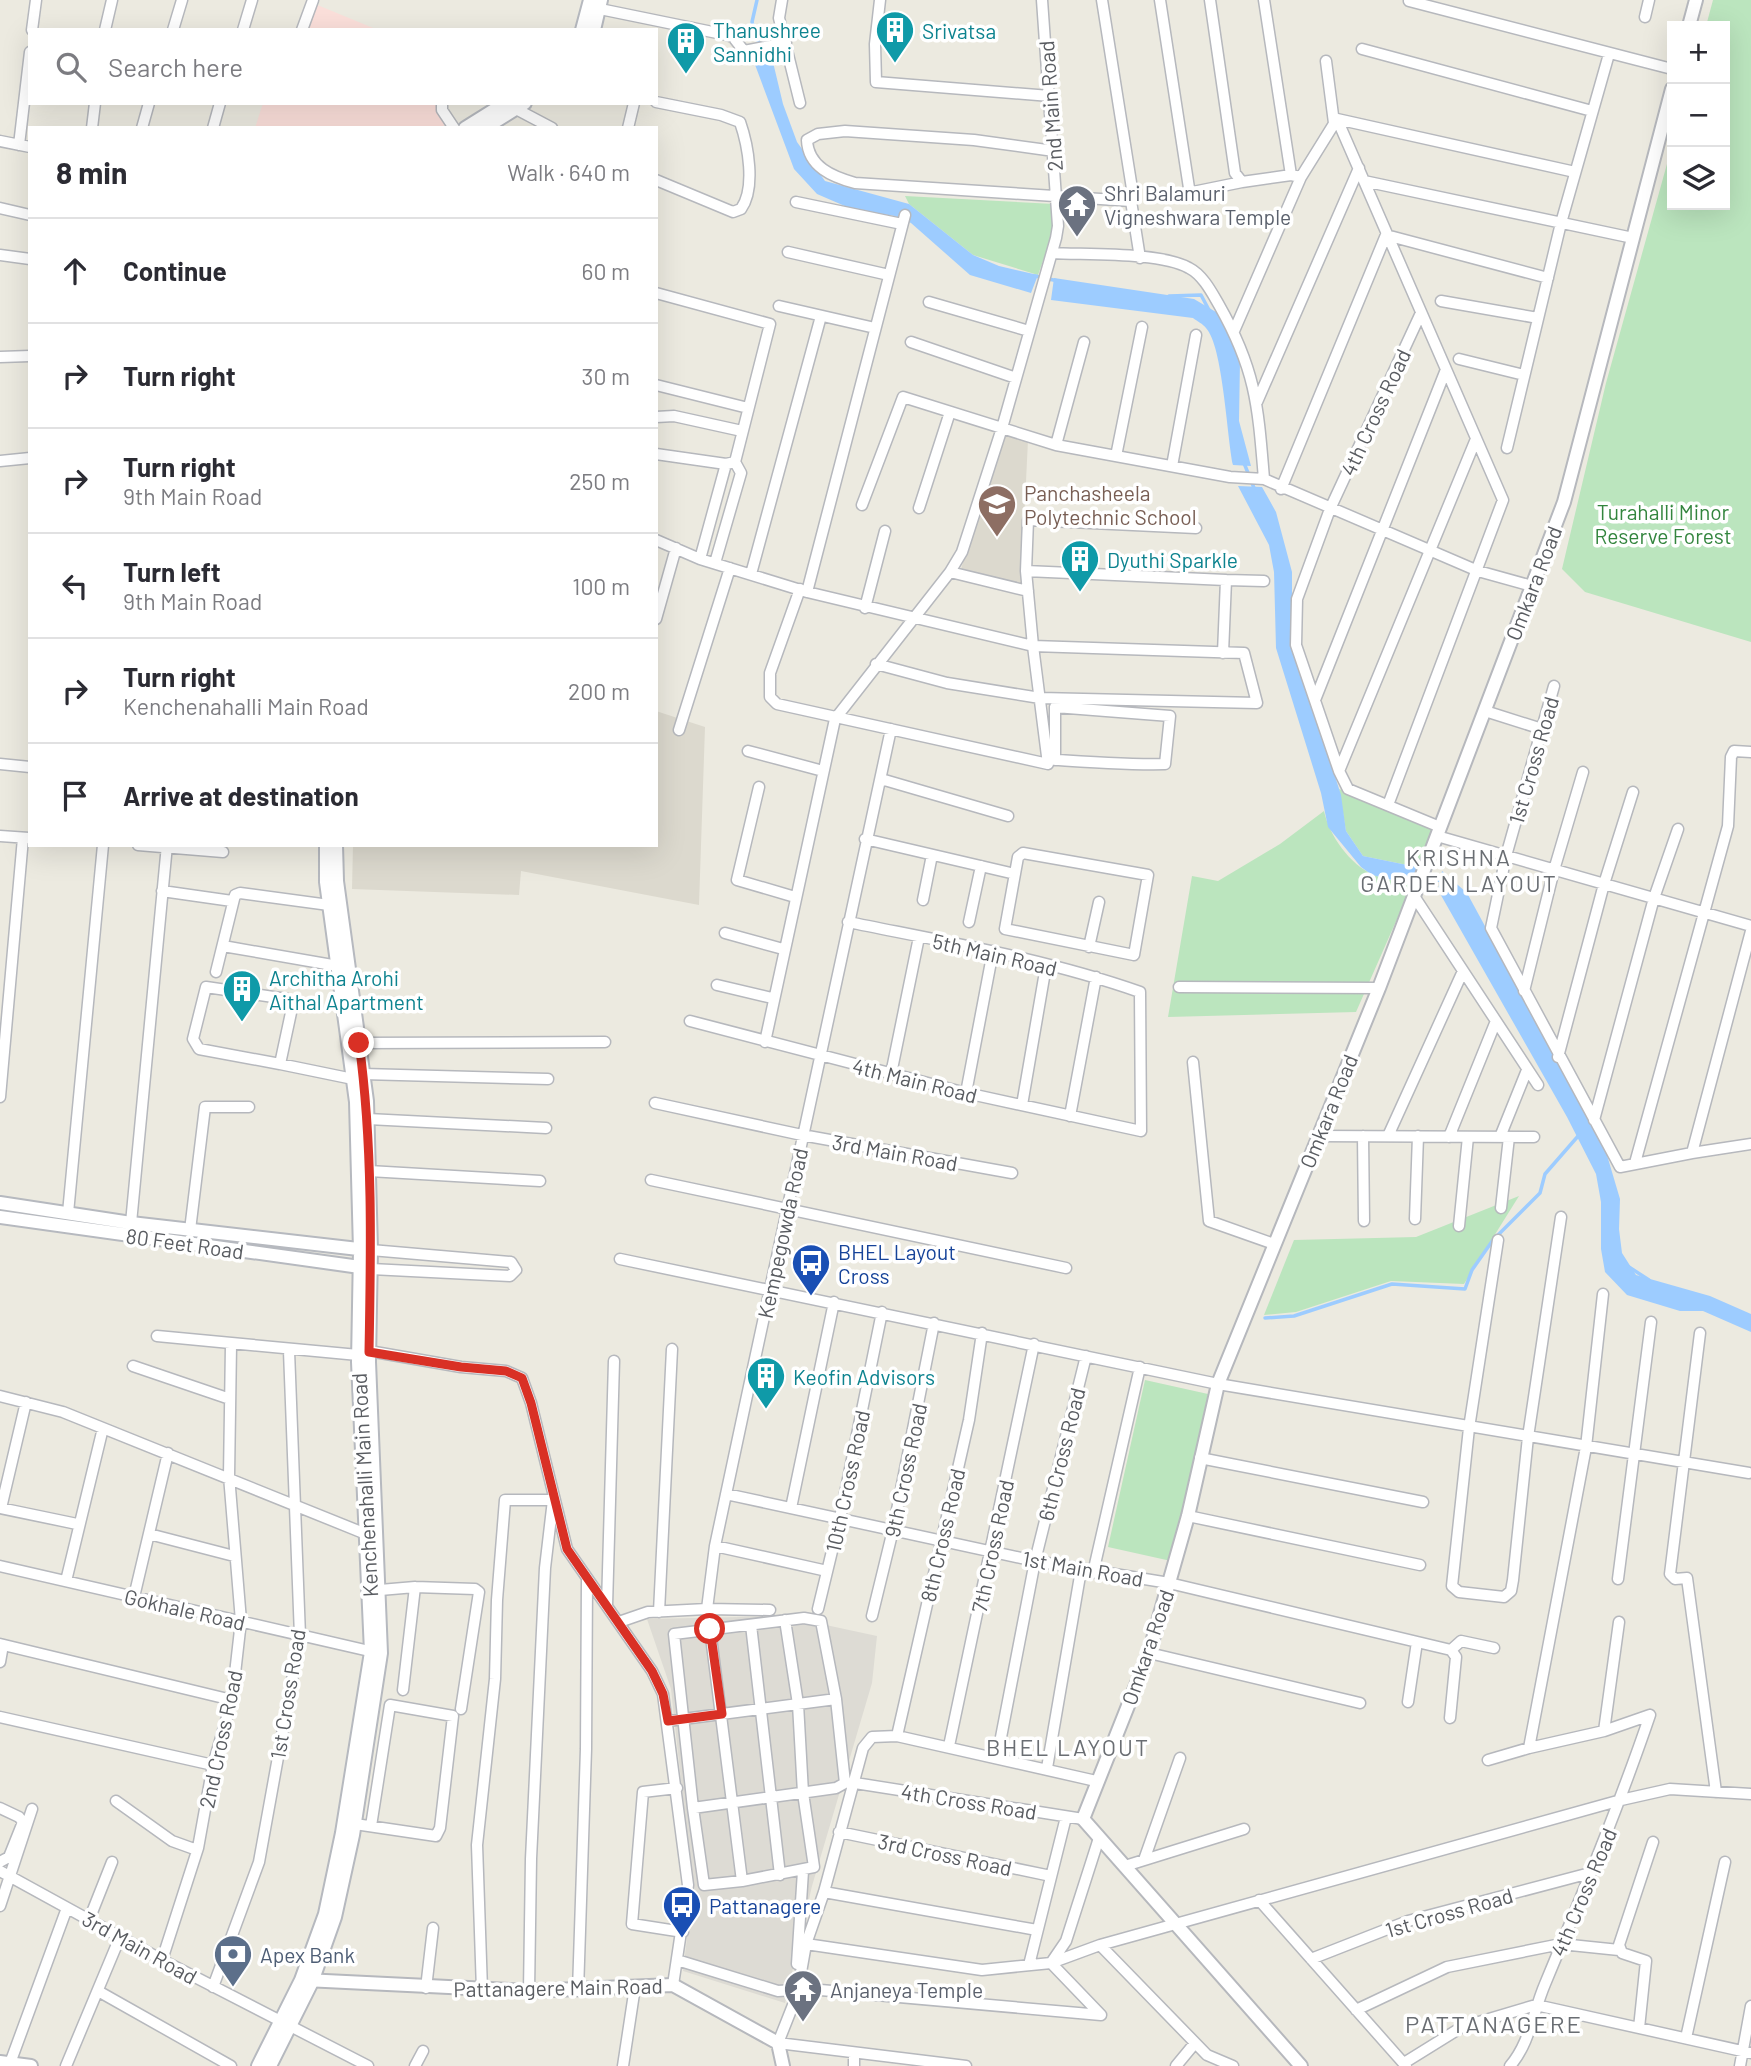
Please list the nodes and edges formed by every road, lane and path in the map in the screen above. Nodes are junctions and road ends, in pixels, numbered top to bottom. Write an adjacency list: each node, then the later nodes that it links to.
1 (36, 0): 19 (street)
2 (112, 0): 20 (street)
3 (182, 0): 21 (street)
4 (252, 0): 22 (street)
5 (313, 0): 23 (street)
6 (782, 0): 26 (street)
7 (880, 0): 32 (street)
8 (1042, 0): 32 (street, 2nd Main Road)
9 (1102, 0): 62 (street)
10 (1160, 0): 60 (street)
11 (1210, 0): 60 (street)
12 (1264, 0): 57 (street)
13 (1649, 0): 17 (street)
14 (1696, 0): 18 (main road)
15 (1409, 1): 28 (street)
16 (597, 3): 24 (main road); 25 (main road); 26 (street)
17 (1644, 17)
18 (1690, 21)
19 (32, 28)
20 (105, 28)
21 (174, 28)
22 (244, 28)
23 (303, 28)
24 (583, 28)
25 (594, 28)
26 (786, 43): 34 (street)
27 (1362, 49): 42 (street)
28 (1609, 54): 30 (street); 42 (street)
29 (1326, 61): 43 (street)
30 (1667, 68)
31 (28, 83): 53 (street)
32 (1050, 96): 54 (street, 2nd Main Road)
33 (658, 102): 58 (street)
34 (800, 103)
35 (95, 105): 44 (street)
36 (148, 105): 45 (street)
37 (219, 105): 46 (street)
38 (442, 105): 47 (street)
39 (515, 105): 48 (main road); 49 (main road); 50 (street)
40 (634, 105): 51 (street)
41 (1667, 108): 68 (main road, Omkara Road)
42 (1592, 111): 56 (street)
43 (1336, 121): 55 (street); 56 (street); 57 (street)
44 (92, 126)
45 (143, 126)
46 (214, 126)
47 (453, 126)
48 (469, 126)
49 (488, 126)
50 (549, 126)
51 (628, 126)
52 (0, 141): 53 (street)
53 (24, 146)
54 (1054, 150): 61 (street, 2nd Main Road); 61 (street)
55 (1359, 168): 59 (street); 97 (street)
56 (1576, 172): 66 (street)
57 (1296, 176): 60 (street); 86 (street)
58 (658, 181)
59 (1364, 181): 66 (street); 67 (street)
60 (1242, 182)
61 (1056, 197): 62 (street); 70 (street, 2nd Main Road)
62 (1131, 201): 72 (street)
63 (796, 202): 74 (street)
64 (0, 208): 65 (street)
65 (28, 215)
66 (1562, 223): 68 (street); 75 (street)
67 (1386, 234): 75 (street); 80 (street); 113 (street)
68 (1633, 238): 132 (main road, Omkara Road)
69 (788, 252): 74 (street)
70 (1052, 253): 72 (street); 85 (street, 2nd Main Road)
71 (0, 255): 73 (street)
72 (1140, 258): 86 (street)
73 (28, 259)
74 (889, 275): 84 (street)
75 (1548, 278): 82 (street)
76 (658, 294): 98 (street)
77 (1441, 301): 82 (street)
78 (929, 302): 85 (street)
79 (779, 306): 81 (street)
80 (1420, 315): 93 (street); 116 (street, 4th Cross Road)
81 (821, 316): 84 (street); 129 (street)
82 (1538, 318): 94 (street)
83 (1142, 327): 107 (street)
84 (875, 328): 133 (street)
85 (1029, 331): 95 (street, 2nd Main Road)
86 (1234, 331): 97 (street)
87 (1196, 335): 111 (street)
88 (911, 342): 95 (street)
89 (1084, 342): 104 (street)
90 (28, 356): 91 (street)
91 (0, 357)
92 (1459, 359): 94 (street)
93 (1445, 372): 103 (street); 119 (street)
94 (1524, 375): 105 (street)
95 (1016, 379): 101 (street, 2nd Main Road)
96 (658, 386): 98 (street)
97 (1257, 403): 112 (street)
98 (748, 408): 102 (street)
99 (950, 412): 101 (street); 114 (street); 115 (street)
100 (658, 417): 102 (street)
101 (1002, 428): 104 (street); 128 (street, 2nd Main Road)
102 (742, 431): 110 (street)
103 (1476, 439): 122 (street); 127 (street)
104 (1056, 444): 107 (street)
105 (1507, 448)
106 (658, 454): 110 (street)
107 (1116, 456): 111 (street)
108 (28, 458): 109 (street)
109 (0, 461)
110 (731, 463): 123 (street); 124 (street)
111 (1172, 466): 112 (street)
112 (1261, 478): 113 (street)
113 (1281, 489): 116 (street)
114 (862, 505)
115 (919, 508)
116 (1330, 509): 119 (street); 143 (street, 4th Cross Road)
117 (1196, 528): 126 (street)
118 (885, 531): 135 (street)
119 (1382, 531): 122 (street); 143 (street)
120 (658, 541): 121 (street)
121 (676, 548): 123 (street); 136 (street)
122 (1430, 551): 127 (street); 155 (street)
123 (700, 559): 124 (street)
124 (715, 563): 125 (street)
125 (730, 568): 129 (street); 148 (street)
126 (1026, 571): 130 (street); 134 (street)
127 (1478, 571): 132 (street); 160 (street)
128 (950, 572): 134 (street); 137 (street, 2nd Main Road)
129 (751, 574): 133 (street)
130 (1226, 580): 131 (street); 139 (street)
131 (1264, 581)
132 (1532, 586): 144 (main road, Omkara Road)
133 (803, 591): 135 (street); 145 (street)
134 (1028, 591): 138 (street)
135 (865, 608): 137 (street)
136 (658, 612)
137 (913, 619): 138 (street); 140 (street, 2nd Main Road)
138 (1033, 646): 139 (street); 142 (street)
139 (1223, 653): 142 (street)
140 (876, 664): 142 (street); 145 (street, 2nd Main Road)
141 (1554, 686): 147 (street, 1st Cross Road)
142 (1040, 698): 151 (street)
143 (1315, 700): 155 (street, 4th Cross Road)
144 (1485, 711): 147 (street); 163 (main road, Omkara Road)
145 (835, 719): 146 (street); 154 (street)
146 (891, 729): 151 (street); 157 (street, Kempegowda Road)
147 (1542, 729): 173 (street, 1st Cross Road)
148 (679, 730)
149 (748, 751): 154 (street)
150 (1751, 752): 186 (street)
151 (1051, 759): 151 (street)
152 (0, 764): 153 (street)
153 (28, 767)
154 (823, 771): 180 (street)
155 (1339, 771): 160 (street)
156 (1583, 772): 175 (street)
157 (881, 779): 161 (street); 166 (street, Kempegowda Road)
158 (759, 787): 180 (street)
159 (1633, 792): 177 (street)
160 (1388, 805): 163 (street)
161 (1008, 816)
162 (1678, 829): 181 (street)
163 (1438, 832): 173 (street); 179 (main road, Omkara Road)
164 (0, 836): 165 (street)
165 (26, 838): 221 (street)
166 (865, 839): 172 (street); 187 (street, Kempegowda Road)
167 (103, 847): 249 (street)
168 (167, 847): 171 (street); 178 (street)
169 (326, 847): 185 (main road, Kenchenahalli Main Road)
170 (337, 847): 210 (main road, Kenchenahalli Main Road)
171 (223, 852)
172 (932, 855): 174 (street); 182 (street)
173 (1506, 856): 175 (street); 204 (street, 1st Cross Road)
174 (981, 866): 176 (street); 188 (street)
175 (1554, 870): 177 (street); 204 (street)
176 (1015, 874): 193 (street); 193 (street)
177 (1604, 884): 181 (street); 212 (street)
178 (162, 891): 183 (street); 254 (street)
179 (1416, 892): 198 (street); 203 (main road, Omkara Road)
180 (795, 897): 194 (street)
181 (1654, 898): 186 (street); 227 (street)
182 (923, 900)
183 (232, 901): 185 (street); 192 (street)
184 (1099, 902): 193 (street)
185 (329, 905): 196 (main road, Kenchenahalli Main Road)
186 (1706, 913): 189 (street); 241 (street)
187 (848, 922): 191 (street, 5th Main Road); 211 (street, Kempegowda Road)
188 (969, 922)
189 (1751, 929): 240 (street)
190 (725, 933): 194 (street)
191 (919, 937): 195 (street, 5th Main Road); 216 (street)
192 (222, 946): 196 (street); 199 (street)
193 (1089, 947)
194 (783, 949): 205 (street)
195 (993, 951): 197 (street, 5th Main Road); 220 (street)
196 (338, 966): 217 (main road, Kenchenahalli Main Road)
197 (1046, 967): 200 (street, 5th Main Road); 223 (street)
198 (1463, 971): 207 (street); 233 (street)
199 (216, 972)
200 (1096, 977): 225 (street); 229 (street, 5th Main Road)
201 (718, 985): 205 (street)
202 (1179, 987): 203 (street)
203 (1379, 988): 231 (main road, Omkara Road)
204 (1524, 991): 212 (street, 1st Cross Road)
205 (772, 998): 209 (street)
206 (690, 1021): 209 (street, 4th Main Road)
207 (1496, 1021): 215 (street); 235 (street)
208 (605, 1042): 210 (street)
209 (765, 1042): 211 (street, 4th Main Road)
210 (359, 1043): 217 (main road, Kenchenahalli Main Road)
211 (820, 1057): 216 (street, 4th Main Road); 230 (street, Kempegowda Road)
212 (1558, 1057): 227 (street, 1st Cross Road)
213 (1193, 1062): 258 (street)
214 (280, 1064): 214 (street); 217 (street)
215 (1527, 1070): 219 (street); 237 (street)
216 (891, 1074): 220 (street, 4th Main Road)
217 (358, 1077): 218 (street); 226 (main road, Kenchenahalli Main Road); 259 (main road, Kenchenahalli Main Road)
218 (548, 1079)
219 (1538, 1085)
220 (966, 1093): 223 (street, 4th Main Road)
221 (0, 1097)
222 (654, 1103): 230 (street, 3rd Main Road)
223 (1022, 1105): 225 (street, 4th Main Road)
224 (249, 1107): 256 (street)
225 (1070, 1116): 229 (street, 4th Main Road)
226 (368, 1119): 228 (street); 242 (main road, Kenchenahalli Main Road)
227 (1594, 1120): 241 (street, 1st Cross Road)
228 (546, 1128)
229 (1141, 1131)
230 (802, 1135): 243 (street, 3rd Main Road); 247 (street, Kempegowda Road)
231 (1318, 1136): 232 (street); 258 (main road, Omkara Road)
232 (1363, 1136): 233 (street); 253 (street)
233 (1388, 1136): 234 (street)
234 (1418, 1136): 235 (street); 252 (street)
235 (1449, 1137): 236 (street)
236 (1468, 1137): 237 (street); 255 (street)
237 (1504, 1137): 238 (street); 248 (street)
238 (1534, 1137)
239 (1751, 1144): 240 (street)
240 (1692, 1153): 241 (street)
241 (1635, 1163)
242 (369, 1171): 245 (street); 259 (main road, Kenchenahalli Main Road)
243 (1012, 1173)
244 (651, 1180): 247 (street)
245 (540, 1181)
246 (0, 1203): 249 (main road, 80 Feet Road)
247 (788, 1207): 262 (street); 263 (street, Kempegowda Road)
248 (1501, 1208)
249 (68, 1213): 254 (main road, 80 Feet Road)
250 (0, 1217): 261 (main road, 80 Feet Road)
251 (1561, 1217): 287 (street)
252 (1415, 1219)
253 (1364, 1221)
254 (131, 1223): 256 (main road, 80 Feet Road)
255 (1459, 1226)
256 (190, 1230): 259 (main road, 80 Feet Road)
257 (1498, 1240): 286 (street)
258 (1274, 1244): 281 (main road, Omkara Road)
259 (365, 1250): 261 (main road, Kenchenahalli Main Road); 261 (street)
260 (620, 1259): 263 (street)
261 (365, 1268): 276 (main road, Kenchenahalli Main Road)
262 (1066, 1268)
263 (772, 1288): 265 (street); 295 (street, Kempegowda Road)
264 (1603, 1294): 288 (street)
265 (834, 1302): 266 (street); 300 (street)
266 (882, 1312): 268 (street); 302 (street, 10th Cross Road)
267 (1651, 1322): 290 (street)
268 (934, 1323): 270 (street); 304 (street, 9th Cross Road)
269 (1700, 1333): 292 (street)
270 (982, 1334): 273 (street); 307 (street, 8th Cross Road)
271 (157, 1336): 272 (street)
272 (230, 1345): 275 (street); 283 (street, 2nd Cross Road)
273 (1034, 1345): 277 (street); 309 (street, 7th Cross Road)
274 (672, 1349): 328 (street)
275 (289, 1351): 276 (street); 298 (street, 1st Cross Road)
276 (363, 1353): 296 (street); 306 (main road, Kenchenahalli Main Road); 322 (main road, Kenchenahalli Main Road)
277 (1086, 1356): 280 (street); 311 (street, 6th Cross Road)
278 (614, 1361): 324 (street)
279 (133, 1366): 283 (street)
280 (1140, 1367): 281 (street); 316 (street)
281 (1218, 1384): 286 (street); 291 (main road, Omkara Road)
282 (0, 1396): 284 (street)
283 (230, 1399): 294 (street, 2nd Cross Road)
284 (26, 1402): 285 (street); 299 (street)
285 (103, 1427): 289 (street); 303 (street)
286 (1469, 1428): 287 (street); 287 (street)
287 (1528, 1437): 288 (street)
288 (1586, 1447): 290 (street); 360 (street)
289 (168, 1452): 294 (street); 305 (street)
290 (1635, 1455): 292 (street); 317 (street)
291 (1200, 1458): 297 (street); 301 (main road, Omkara Road)
292 (1682, 1462): 293 (street); 369 (street)
293 (1749, 1473)
294 (229, 1476): 298 (street); 310 (street, 2nd Cross Road)
295 (726, 1494): 300 (street, 1st Main Road); 308 (street, Kempegowda Road)
296 (553, 1500): 318 (street); 427 (street); 429 (street)
297 (1423, 1502)
298 (295, 1505): 306 (street); 336 (street, 1st Cross Road)
299 (1, 1508): 303 (street)
300 (791, 1508): 302 (street, 1st Main Road)
301 (1188, 1516): 312 (street); 320 (main road, Omkara Road)
302 (840, 1518): 304 (street, 1st Main Road); 315 (street, 10th Cross Road)
303 (78, 1524): 319 (street)
304 (893, 1530): 307 (street, 1st Main Road); 329 (street, 9th Cross Road)
305 (149, 1534): 310 (street); 323 (street)
306 (366, 1534): 341 (main road, Kenchenahalli Main Road)
307 (940, 1540): 309 (street, 1st Main Road); 358 (street, 8th Cross Road)
308 (715, 1546): 315 (street); 325 (street, Kempegowda Road)
309 (992, 1551): 311 (street, 1st Main Road); 359 (street, 7th Cross Road)
310 (234, 1556): 331 (street, 2nd Cross Road)
311 (1035, 1561): 314 (street, 1st Main Road); 361 (street, 6th Cross Road)
312 (1420, 1565)
313 (0, 1566): 319 (street, Gokhale Road)
314 (1081, 1570): 316 (street, 1st Main Road); 365 (street)
315 (827, 1571): 326 (street, 10th Cross Road)
316 (1093, 1573): 320 (street, 1st Main Road)
317 (1618, 1579)
318 (587, 1580): 324 (street); 430 (street)
319 (66, 1581): 323 (street, Gokhale Road)
320 (1169, 1583): 337 (street, 1st Main Road); 342 (main road, Omkara Road)
321 (415, 1587): 322 (street); 344 (street); 350 (street)
322 (380, 1590): 341 (main road, Kenchenahalli Main Road)
323 (134, 1597): 331 (street, Gokhale Road)
324 (607, 1606): 332 (street)
325 (707, 1609): 327 (street); 328 (street)
326 (818, 1609)
327 (770, 1610)
328 (659, 1612): 332 (street)
329 (872, 1616)
330 (785, 1620): 334 (street); 345 (street); 349 (street)
331 (241, 1621): 336 (street, Gokhale Road); 346 (street, 2nd Cross Road)
332 (619, 1622): 356 (street)
333 (1619, 1622): 357 (street)
334 (751, 1625): 335 (street); 351 (street)
335 (710, 1629): 352 (street); 355 (street)
336 (300, 1636): 341 (street, Gokhale Road); 423 (street, 1st Cross Road)
337 (1417, 1642): 340 (street, 1st Main Road); 347 (street)
338 (2, 1644): 343 (street); 346 (street)
339 (1493, 1648): 340 (street)
340 (1451, 1650): 354 (street)
341 (376, 1652): 381 (main road, Kenchenahalli Main Road); 421 (main road, Kenchenahalli Main Road)
342 (1149, 1653): 348 (street); 366 (main road, Omkara Road)
343 (0, 1662)
344 (403, 1690)
345 (836, 1699): 349 (street); 370 (street)
346 (232, 1700): 364 (street, 2nd Cross Road)
347 (1408, 1702)
348 (1360, 1703)
349 (798, 1704): 351 (street); 370 (street)
350 (461, 1709)
351 (760, 1709): 352 (street); 372 (street)
352 (722, 1714): 355 (street); 375 (street)
353 (0, 1717): 364 (street)
354 (1450, 1718)
355 (686, 1719): 356 (street); 377 (street)
356 (668, 1721): 368 (street)
357 (1604, 1731): 360 (street); 373 (street, 4th Cross Road)
358 (897, 1736): 359 (street); 367 (street)
359 (949, 1746): 361 (street)
360 (1529, 1748): 363 (street)
361 (997, 1758): 365 (street)
362 (1180, 1758): 388 (street)
363 (1488, 1760)
364 (213, 1765): 387 (street, 2nd Cross Road)
365 (1047, 1768): 366 (street)
366 (1096, 1781): 380 (main road, Omkara Road)
367 (855, 1783): 379 (street, 4th Cross Road); 384 (street)
368 (677, 1788): 400 (street); 410 (street)
369 (1716, 1792): 371 (street); 373 (street)
370 (803, 1793): 372 (street); 394 (street)
371 (1751, 1794)
372 (771, 1798): 375 (street); 396 (street)
373 (1621, 1800): 395 (street, 4th Cross Road); 403 (street)
374 (116, 1801): 387 (street)
375 (732, 1802): 377 (street); 399 (street)
376 (0, 1808): 389 (street)
377 (694, 1808): 401 (street)
378 (32, 1810): 397 (street)
379 (1066, 1817): 380 (street, 4th Cross Road); 398 (street)
380 (1083, 1819): 385 (main road)
381 (355, 1824): 382 (street); 421 (main road, Kenchenahalli Main Road)
382 (371, 1826): 382 (street)
383 (1244, 1829): 388 (street)
384 (839, 1832): 398 (street, 3rd Cross Road); 402 (street)
385 (1099, 1838): 392 (main road); 419 (street)
386 (1653, 1842): 415 (street)
387 (197, 1850): 417 (street, 2nd Cross Road)
388 (1144, 1860): 392 (street)
389 (0, 1862)
390 (112, 1862): 406 (street)
391 (1725, 1862): 436 (street)
392 (1125, 1866): 407 (main road)
393 (0, 1871): 397 (street, 3rd Main Road)
394 (803, 1871): 396 (street); 418 (street)
395 (1590, 1873): 413 (street, 4th Cross Road); 416 (street, 1st Cross Road)
396 (780, 1875): 399 (street)
397 (11, 1876): 404 (street); 405 (street, 3rd Main Road)
398 (1051, 1876): 409 (street)
399 (742, 1881): 401 (street)
400 (688, 1885): 401 (street); 410 (street)
401 (705, 1885)
402 (824, 1892): 409 (street); 412 (street)
403 (1259, 1900): 407 (street); 416 (street)
404 (0, 1906)
405 (68, 1908): 406 (street, 3rd Main Road); 442 (street)
406 (89, 1920): 411 (street, 3rd Main Road)
407 (1176, 1923): 414 (street); 457 (main road)
408 (433, 1927): 425 (street)
409 (1037, 1930): 420 (street)
410 (683, 1933): 418 (street)
411 (120, 1937): 417 (street, 3rd Main Road); 428 (street)
412 (806, 1944): 420 (street); 426 (street)
413 (1561, 1944): 415 (street); 431 (street, 4th Cross Road); 433 (street)
414 (1100, 1945): 419 (street); 438 (street)
415 (1619, 1950): 435 (street)
416 (1311, 1959): 433 (street)
417 (162, 1960): 423 (street, 3rd Main Road)
418 (677, 1960): 422 (street)
419 (1051, 1963): 420 (street); 426 (street)
420 (1029, 1965)
421 (307, 1981): 425 (main road, Pattanagere Main Road); 434 (main road, Kenchenahalli Main Road)
422 (673, 1985): 424 (main road, Pattanagere Main Road); 437 (main road, Pattanagere Main Road)
423 (213, 1987): 434 (street, 3rd Main Road)
424 (635, 1987): 430 (main road, Pattanagere Main Road); 451 (street)
425 (426, 1988): 427 (main road, Pattanagere Main Road)
426 (798, 1988): 437 (street)
427 (482, 1990): 429 (main road, Pattanagere Main Road)
428 (98, 1991): 446 (street); 447 (street)
429 (529, 1991): 430 (main road, Pattanagere Main Road)
430 (578, 1991)
431 (1536, 2005): 435 (street); 444 (street); 458 (street, 4th Cross Road)
432 (1751, 2006): 440 (street)
433 (1356, 2010): 444 (street)
434 (285, 2025): 443 (street, 3rd Main Road); 448 (main road, Kenchenahalli Main Road); 449 (main road, Kenchenahalli Main Road)
435 (1639, 2028): 436 (street)
436 (1686, 2038): 440 (street)
437 (778, 2043): 441 (street); 452 (main road)
438 (1195, 2043): 455 (street); 456 (street)
439 (423, 2050): 450 (street)
440 (1747, 2052): 459 (street)
441 (854, 2053): 453 (street); 454 (street)
442 (6, 2064): 445 (main road)
443 (363, 2065)
444 (1405, 2065)
445 (31, 2066)
446 (66, 2066)
447 (231, 2066)
448 (258, 2066)
449 (270, 2066)
450 (415, 2066)
451 (623, 2066)
452 (783, 2066)
453 (854, 2066)
454 (966, 2066)
455 (1175, 2066)
456 (1233, 2066)
457 (1301, 2066)
458 (1510, 2066)
459 (1740, 2066)

